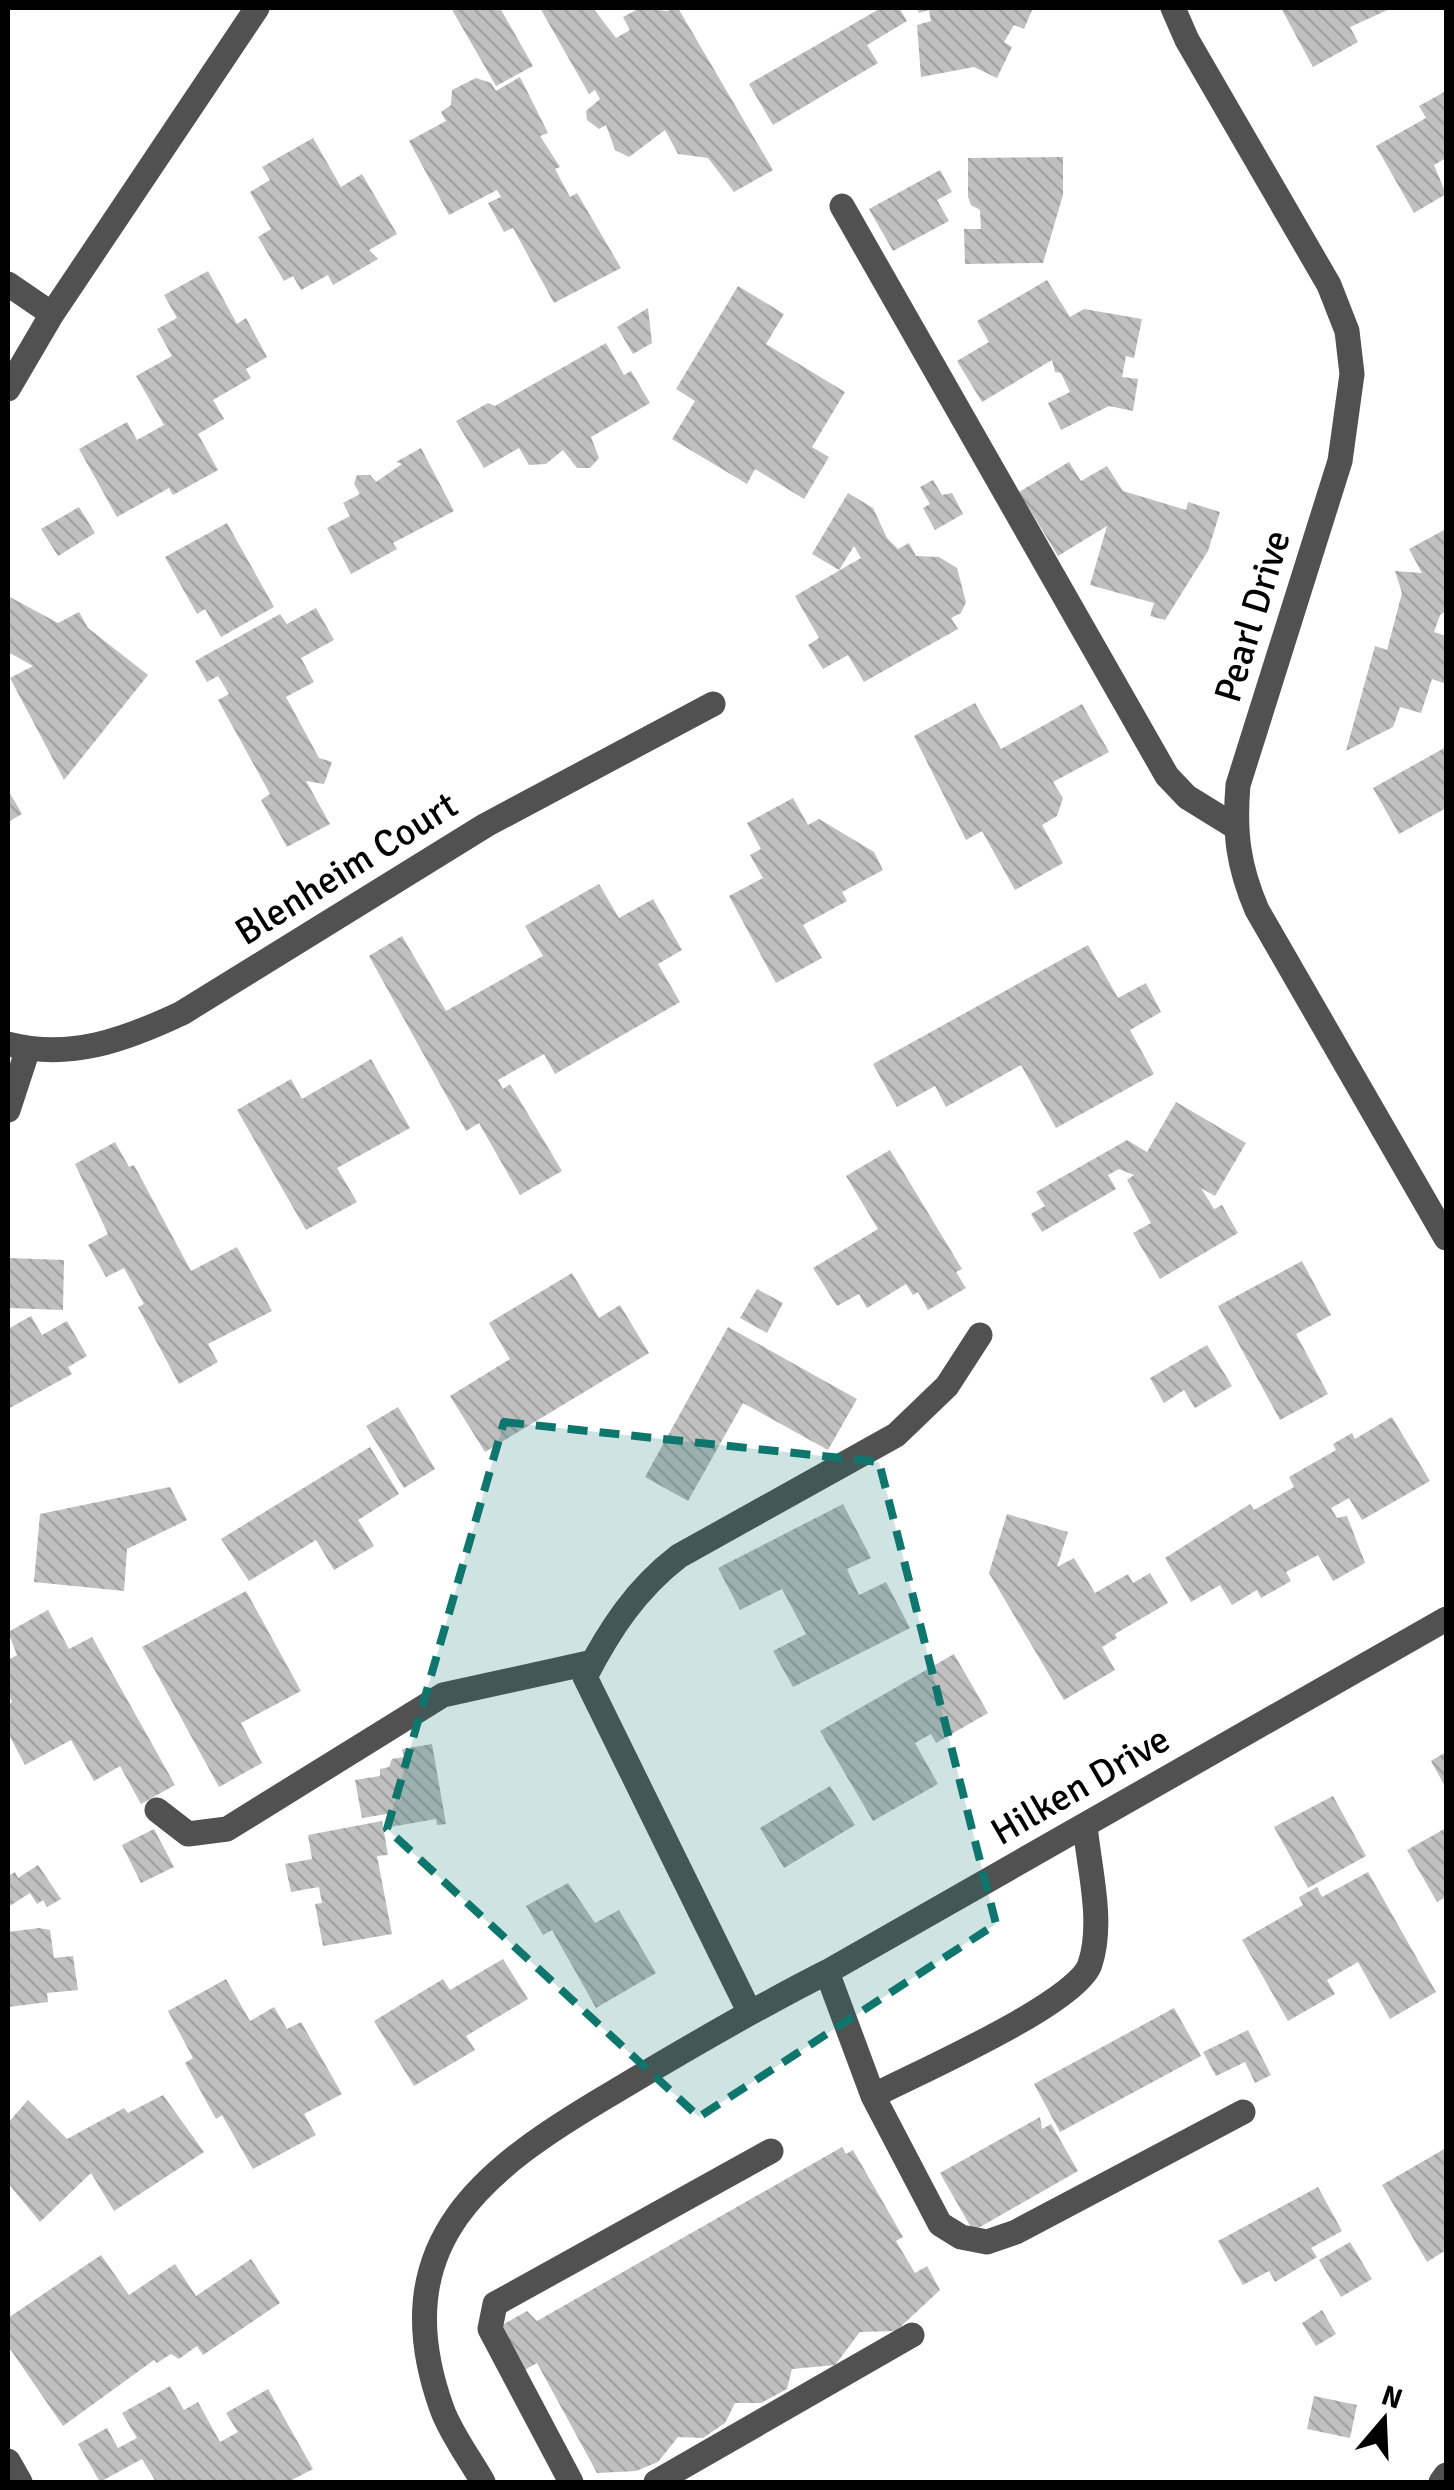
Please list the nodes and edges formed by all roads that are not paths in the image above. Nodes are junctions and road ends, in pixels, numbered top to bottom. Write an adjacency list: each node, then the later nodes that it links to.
1 (257, 8): 5 (street)
2 (1173, 8): 8 (street, Pearl Drive)
3 (842, 206): 8 (street)
4 (8, 284): 5 (street)
5 (52, 314): 6 (street)
6 (8, 389)
7 (713, 704): 9 (street, Blenheim Court)
8 (1234, 826): 11 (street, Pearl Drive)
9 (18, 1046): 10 (street)
10 (8, 1110)
11 (1446, 1238)
12 (980, 1335): 14 (street)
13 (1446, 1618): 16 (street, Hilken Drive)
14 (589, 1670): 15 (street); 18 (street)
15 (157, 1810)
16 (1085, 1825): 17 (street, Hilken Drive); 19 (street)
17 (827, 1972): 18 (street, Hilken Drive); 19 (street)
18 (749, 2011): 26 (street, Hilken Drive)
19 (873, 2096): 20 (street)
20 (1243, 2112)
21 (771, 2151): 27 (street)
22 (912, 2335): 28 (street)
23 (8, 2461): 25 (street)
24 (1446, 2474): 29 (street)
25 (20, 2482)
26 (483, 2482)
27 (570, 2482)
28 (656, 2482)
29 (1441, 2482)

